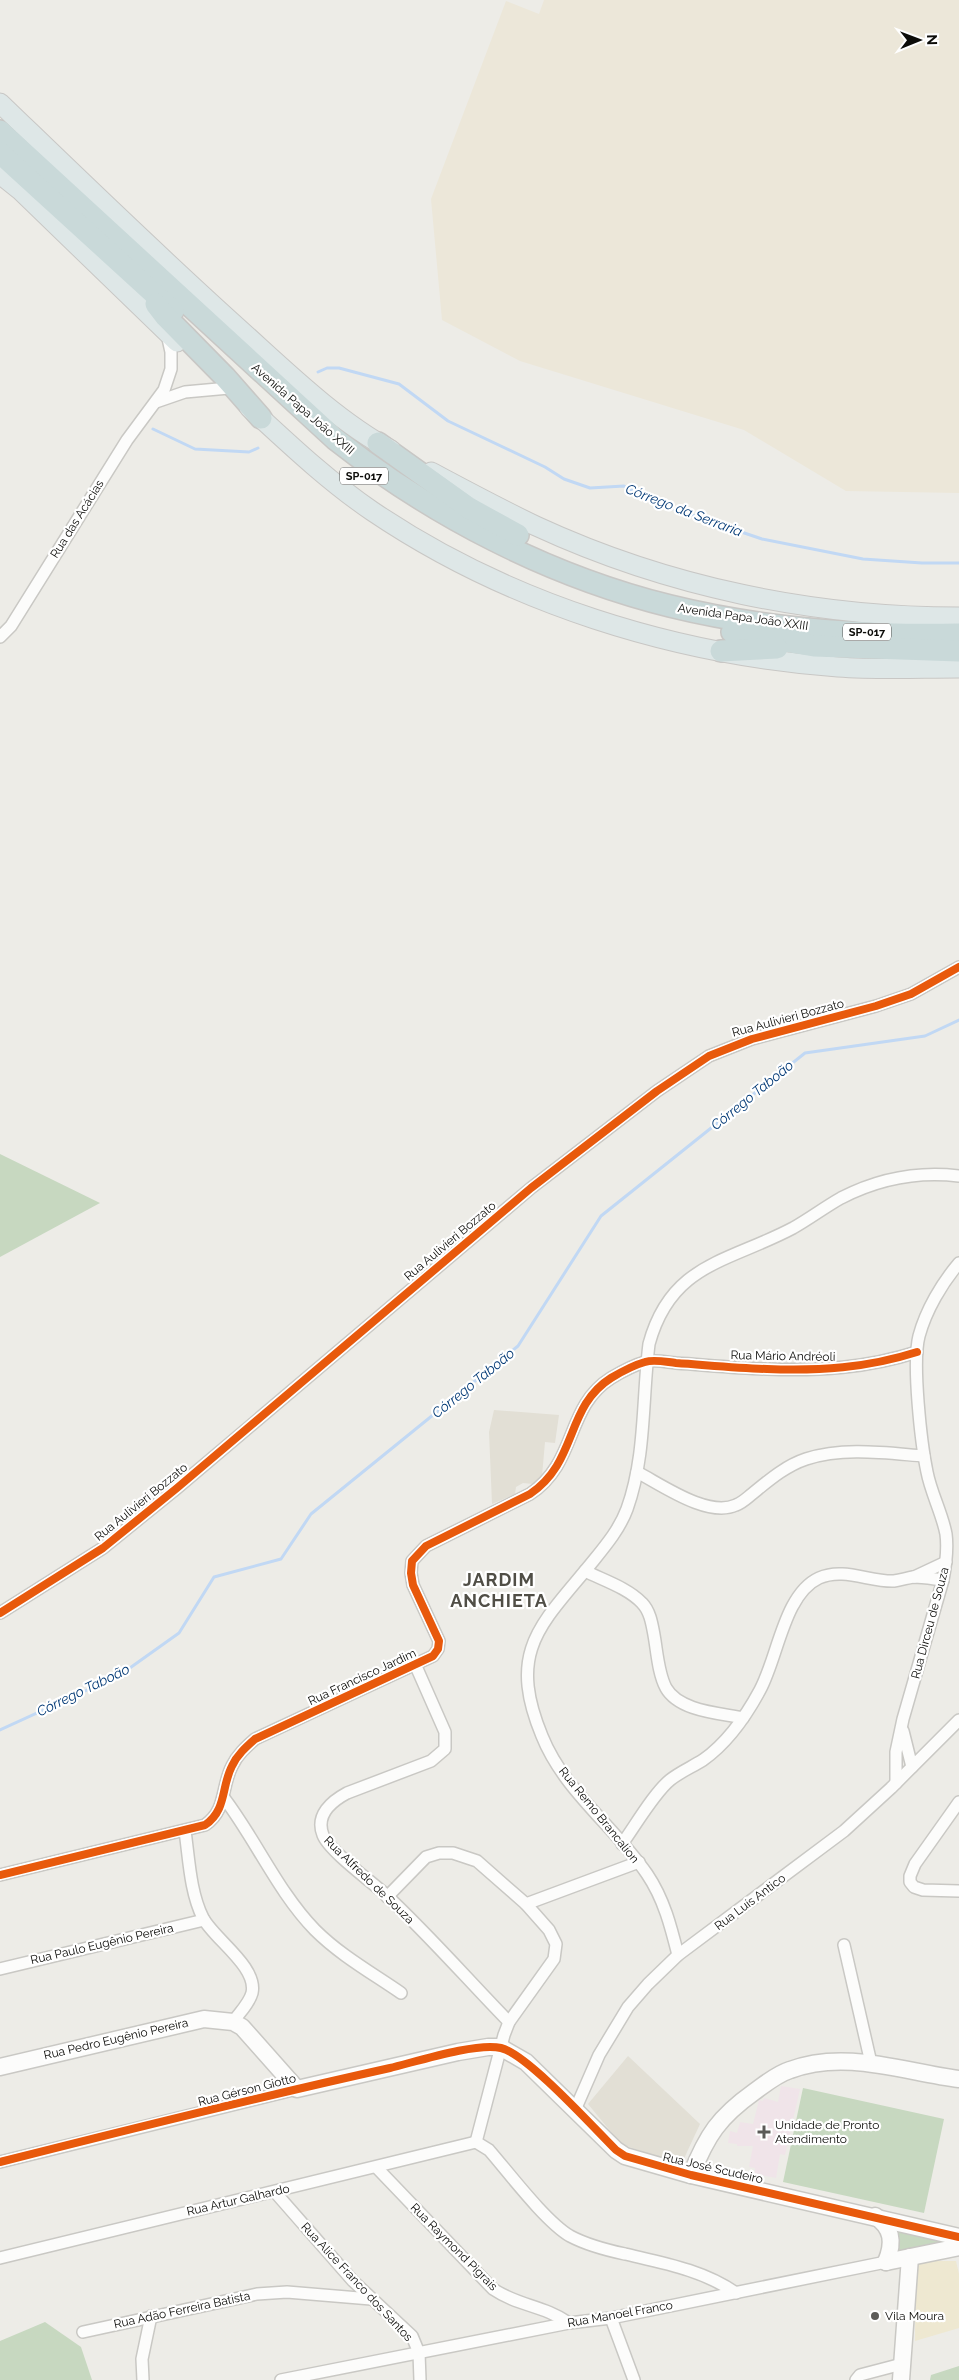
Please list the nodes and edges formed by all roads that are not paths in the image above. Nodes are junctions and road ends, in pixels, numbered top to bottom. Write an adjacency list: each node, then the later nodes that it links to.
1 (0, 104): 10 (main road, Avenida Papa João XXIII)
2 (0, 131): 12 (highway, Avenida Papa João XXIII / SP-017)
3 (0, 153): 5 (highway, Avenida Papa João XXIII / SP-017)
4 (0, 174): 6 (main road)
5 (137, 277): 9 (highway); 15 (highway, Avenida Papa João XXIII / SP-017)
6 (166, 332): 7 (main road); 8 (street, Rua das Acácias)
7 (228, 388): 8 (street); 9 (main road)
8 (156, 402): 14 (street, Rua das Acácias)
9 (261, 418): 17 (main road)
10 (378, 443): 11 (main road, Avenida Papa João XXIII); 12 (highway)
11 (959, 617)
12 (775, 624): 13 (highway, Avenida Papa João XXIII / SP-017)
13 (959, 634)
14 (0, 637)
15 (814, 646): 16 (highway, Avenida Papa João XXIII / SP-017); 17 (highway)
16 (959, 650)
17 (721, 651): 18 (main road)
18 (959, 668)
19 (959, 967): 30 (street, Rua Aulivieri Bozzato)
20 (959, 1176): 23 (street, Rua Remo Brancalion)
21 (959, 1263): 22 (street, Rua Dirceu de Souza)
22 (917, 1352): 23 (street, Rua Mário Andréoli); 24 (street, Rua Dirceu de Souza)
23 (647, 1361): 25 (street, Rua Remo Brancalion); 31 (street, Rua Francisco Jardim)
24 (924, 1456): 25 (street); 26 (street, Rua Dirceu de Souza)
25 (637, 1472): 27 (street, Rua Remo Brancalion)
26 (946, 1562): 28 (street); 29 (street, Rua Dirceu de Souza)
27 (585, 1571): 32 (street); 40 (street, Rua Remo Brancalion)
28 (913, 1578): 29 (street); 32 (street)
29 (944, 1580): 34 (street, Rua Dirceu de Souza)
30 (0, 1613)
31 (415, 1664): 37 (street, Rua Francisco Jardim); 44 (street, Rua Alfredo de Souza)
32 (743, 1718): 40 (street)
33 (959, 1720): 35 (street, Rua Luís Antico)
34 (902, 1727): 35 (street, Rua Dirceu de Souza); 36 (street, Rua Dirceu de Souza)
35 (912, 1767): 36 (street, Rua Luís Antico)
36 (896, 1783): 48 (street, Rua Luís Antico)
37 (224, 1798): 39 (street, Rua Francisco Jardim); 50 (street)
38 (959, 1802): 43 (street)
39 (184, 1831): 42 (street, Rua Francisco Jardim); 46 (street)
40 (622, 1844): 41 (street, Rua Remo Brancalion)
41 (638, 1862): 45 (street); 48 (street, Rua Remo Brancalion)
42 (0, 1875)
43 (959, 1892)
44 (388, 1897): 45 (street); 52 (street, Rua Alfredo de Souza)
45 (526, 1904): 52 (street)
46 (204, 1920): 49 (street, Rua Paulo Eugênio Pereira); 51 (street)
47 (844, 1945): 54 (street)
48 (678, 1955): 58 (street, Rua Luís Antico)
49 (0, 1969)
50 (401, 1993)
51 (233, 2022): 55 (street, Rua Pedro Eugênio Pereira); 57 (street)
52 (509, 2022): 53 (street)
53 (500, 2047): 57 (street, Rua Gérson Giotto); 58 (street, Rua José Scudeiro); 59 (street)
54 (870, 2064): 56 (street); 62 (street)
55 (0, 2067)
56 (959, 2079)
57 (296, 2089): 60 (street, Rua Gérson Giotto)
58 (575, 2110): 62 (street, Rua José Scudeiro)
59 (476, 2142): 61 (street, Rua Artur Galhardo); 70 (street)
60 (0, 2162)
61 (377, 2168): 63 (street, Rua Artur Galhardo); 74 (street, Rua Raymond Pigrais)
62 (691, 2175): 64 (street, Rua José Scudeiro)
63 (275, 2192): 67 (street, Rua Artur Galhardo); 71 (street, Rua Alice Franco dos Santos)
64 (875, 2216): 65 (street, Rua José Scudeiro); 69 (street)
65 (959, 2237)
66 (959, 2247): 68 (street, Rua Manoel Franco)
67 (0, 2258)
68 (910, 2258): 69 (street, Rua Manoel Franco); 77 (street)
69 (886, 2262): 70 (street, Rua Manoel Franco)
70 (736, 2293): 73 (street, Rua Manoel Franco)
71 (370, 2299): 72 (street, Rua Adão Ferreira Batista); 76 (street, Rua Alice Franco dos Santos)
72 (151, 2316): 75 (street, Rua Adão Ferreira Batista); 79 (street)
73 (610, 2318): 74 (street, Rua Manoel Franco); 82 (street)
74 (569, 2323): 76 (street, Rua Manoel Franco)
75 (83, 2332)
76 (418, 2354): 80 (street, Rua Manoel Franco); 81 (street, Rua Alice Franco dos Santos)
77 (901, 2372): 78 (street)
78 (858, 2378): 83 (street)
79 (143, 2380)
80 (281, 2380)
81 (420, 2380)
82 (634, 2380)
83 (846, 2380)

